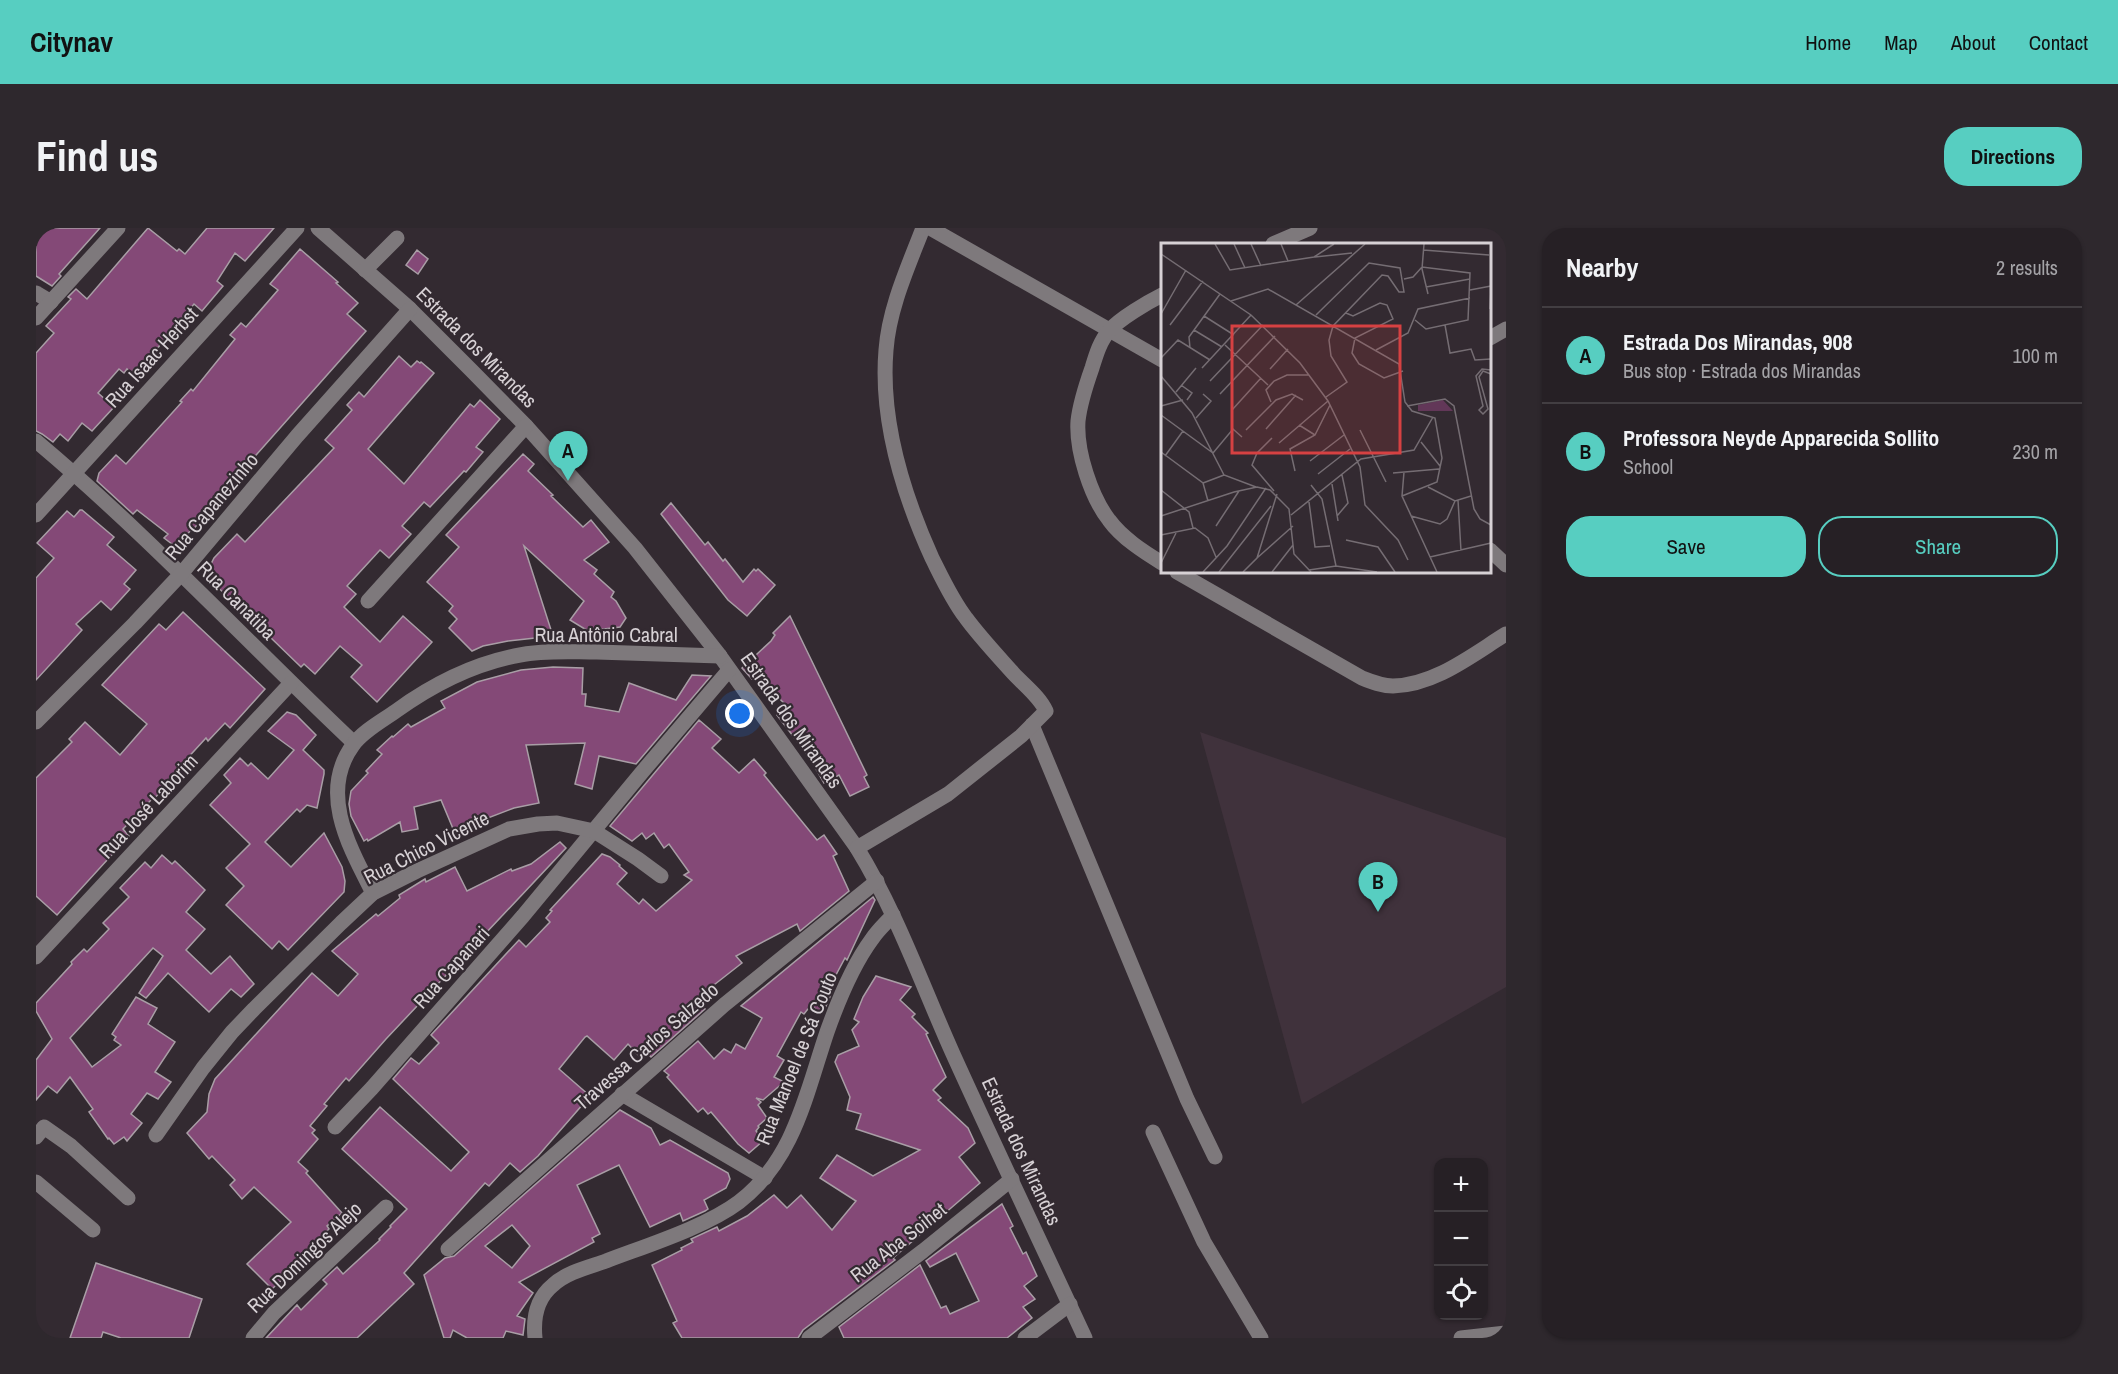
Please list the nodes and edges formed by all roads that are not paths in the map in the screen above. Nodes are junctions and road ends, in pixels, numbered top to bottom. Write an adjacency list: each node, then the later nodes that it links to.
1 (118, 228): 12 (street)
2 (297, 228): 19 (street, Rua Isaac Herbst)
3 (318, 228): 9 (street, Estrada dos Mirandas)
4 (923, 228): 32 (street)
5 (930, 228): 15 (street)
6 (1310, 228): 8 (street)
7 (398, 238): 9 (street)
8 (1275, 243)
9 (365, 270): 13 (street, Estrada dos Mirandas)
10 (36, 293): 12 (street)
11 (1161, 296): 15 (street)
12 (51, 302): 14 (street)
13 (410, 309): 17 (street, Estrada dos Mirandas); 25 (street, Rua Capanezinho)
14 (36, 318)
15 (1110, 330): 16 (street); 22 (street)
16 (1161, 359)
17 (526, 426): 26 (street); 28 (street, Estrada dos Mirandas)
18 (36, 441): 19 (street, Rua Canatiba)
19 (74, 473): 20 (street, Rua Isaac Herbst); 25 (street, Rua Canatiba)
20 (36, 515)
21 (1491, 551): 23 (street)
22 (1161, 562)
23 (1506, 565)
24 (1179, 573): 27 (street)
25 (181, 574): 30 (street, Rua Canatiba); 31 (street, Rua Capanezinho)
26 (368, 601)
27 (1506, 634)
28 (720, 656): 29 (street, Estrada dos Mirandas); 33 (street, Rua Antônio Cabral)
29 (729, 670): 34 (street, Rua Capanari); 35 (street, Estrada dos Mirandas)
30 (291, 683): 33 (street, Rua Canatiba); 40 (street, Rua José Laborim)
31 (36, 722)
32 (1032, 725): 35 (street); 46 (street)
33 (354, 743): 38 (street, Rua Antônio Cabral)
34 (594, 831): 36 (street, Rua Chico Vicente); 38 (street, Rua Chico Vicente); 42 (street, Rua Capanari)
35 (857, 848): 37 (street, Estrada dos Mirandas)
36 (661, 876)
37 (877, 881): 39 (street, Estrada dos Mirandas); 41 (street, Travessa Carlos Salzedo)
38 (373, 893): 45 (street, Rua Chico Vicente)
39 (893, 915): 47 (street, Rua Manoel de Sá Couto); 48 (street, Estrada dos Mirandas)
40 (36, 957)
41 (622, 1094): 47 (street); 53 (street, Travessa Carlos Salzedo)
42 (335, 1127)
43 (39, 1128): 50 (street)
44 (1153, 1132): 61 (street)
45 (156, 1135)
46 (1215, 1157)
47 (765, 1178): 57 (street, Rua Manoel de Sá Couto)
48 (1012, 1179): 54 (street, Estrada dos Mirandas); 58 (street, Rua Aba Soihet)
49 (36, 1182): 52 (street)
50 (128, 1198)
51 (386, 1207): 56 (street, Rua Domingos Alejo)
52 (93, 1230)
53 (448, 1249)
54 (1070, 1304): 59 (street); 60 (street, Estrada dos Mirandas)
55 (1506, 1333): 62 (street)
56 (253, 1338)
57 (535, 1338)
58 (809, 1338)
59 (1025, 1338)
60 (1085, 1338)
61 (1261, 1338)
62 (1461, 1338)

